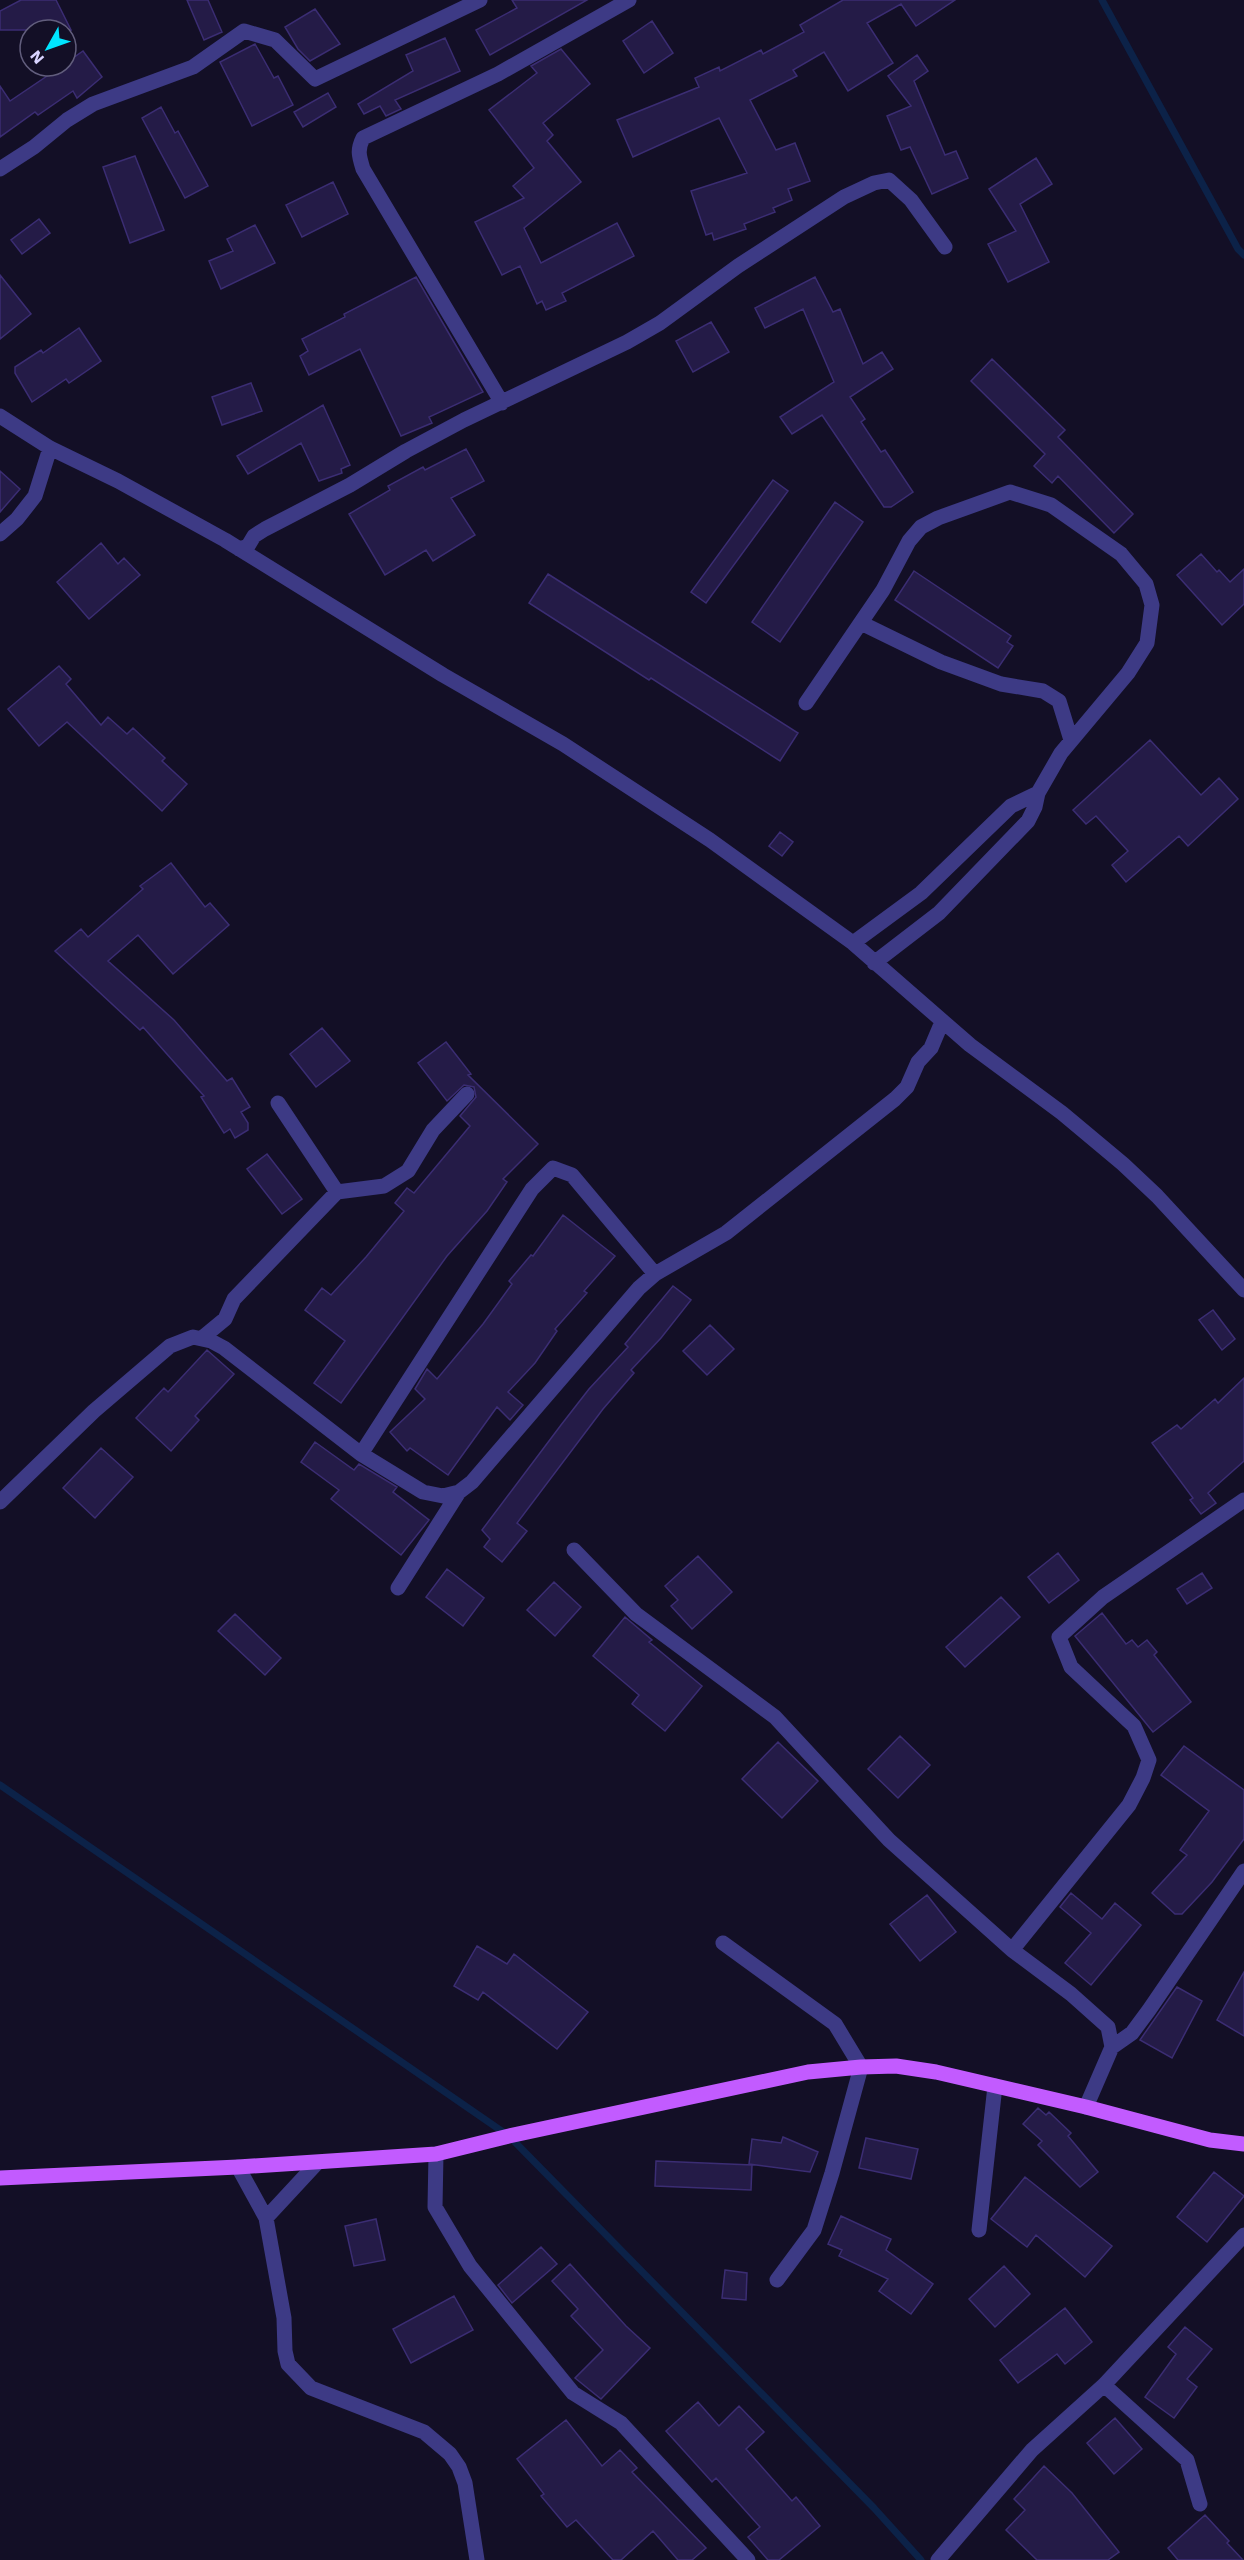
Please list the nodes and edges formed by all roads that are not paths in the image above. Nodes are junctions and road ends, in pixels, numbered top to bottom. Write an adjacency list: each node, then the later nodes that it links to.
1 (480, 0): 3 (street)
2 (629, 0): 5 (street)
3 (0, 169)
4 (945, 247): 5 (street)
5 (502, 403): 9 (street)
6 (0, 416): 7 (street)
7 (50, 448): 8 (street); 9 (street)
8 (0, 534)
9 (239, 549): 14 (street)
10 (861, 622): 11 (street); 12 (street); 12 (street)
11 (806, 703)
12 (1071, 740): 13 (street)
13 (1038, 793): 14 (street); 15 (street)
14 (853, 943): 15 (street)
15 (874, 963): 16 (street)
16 (942, 1022): 20 (street); 21 (street)
17 (467, 1094): 19 (street)
18 (278, 1104): 19 (street)
19 (338, 1192): 22 (street)
20 (655, 1274): 23 (street); 24 (street)
21 (1244, 1290)
22 (202, 1338): 23 (street); 26 (street)
23 (361, 1454): 24 (street)
24 (459, 1492): 28 (street)
25 (1244, 1500): 31 (street)
26 (0, 1502)
27 (574, 1550): 31 (street)
28 (398, 1588)
29 (1244, 1871): 32 (street)
30 (723, 1943): 33 (street)
31 (1012, 1950): 32 (street)
32 (1112, 2047): 35 (street)
33 (861, 2067): 34 (main road); 37 (main road); 44 (street)
34 (995, 2086): 35 (main road); 42 (street)
35 (1086, 2107): 36 (main road)
36 (1244, 2144)
37 (436, 2154): 38 (main road); 48 (street)
38 (317, 2163): 39 (main road); 41 (street)
39 (238, 2167): 40 (main road); 41 (street)
40 (0, 2178)
41 (266, 2218): 47 (street)
42 (979, 2230)
43 (1244, 2235): 45 (street)
44 (777, 2280)
45 (1104, 2385): 46 (street); 49 (street)
46 (1200, 2504)
47 (477, 2560)
48 (748, 2560)
49 (938, 2560)

